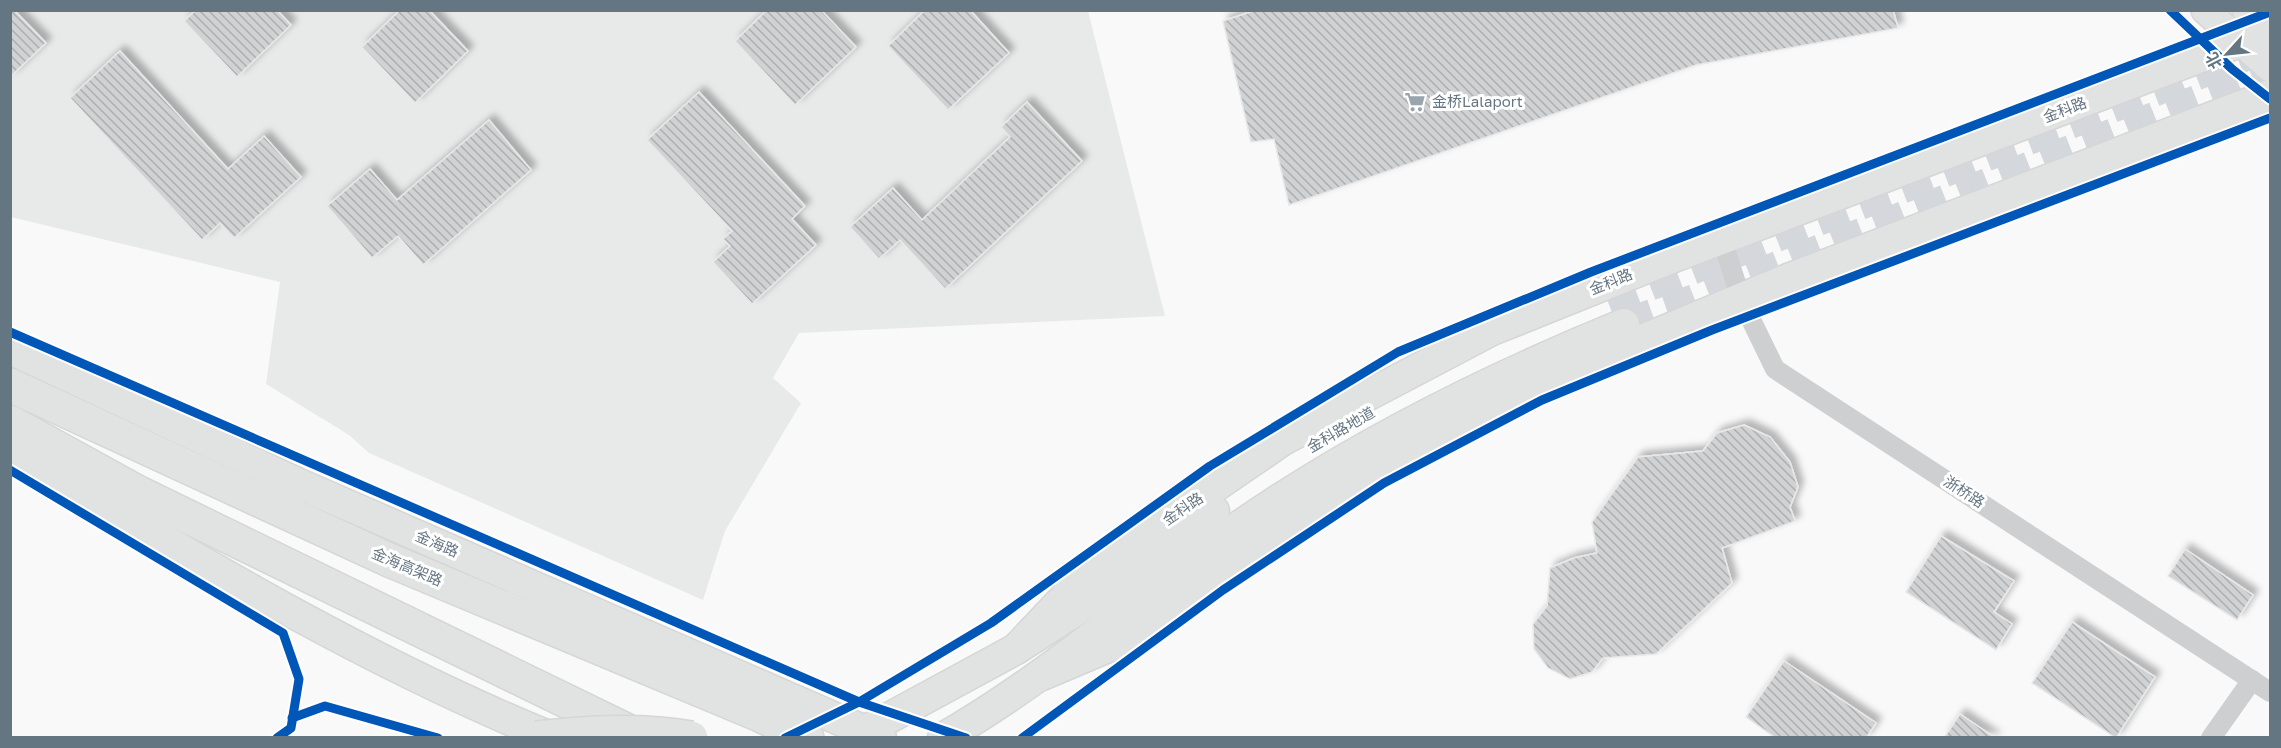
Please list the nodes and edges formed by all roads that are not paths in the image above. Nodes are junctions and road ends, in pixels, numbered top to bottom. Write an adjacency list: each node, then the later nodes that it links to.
1 (2205, 10): 4 (street)
2 (2246, 10): 3 (street)
3 (2270, 34): 4 (main road, 金科路)
4 (2240, 42): 5 (street); 7 (main road, 金科路)
5 (2271, 68)
6 (2271, 95): 8 (main road)
7 (1722, 239): 8 (street, 浙桥路); 15 (main road, 金科路)
8 (1741, 299): 16 (main road); 17 (street, 浙桥路)
9 (1616, 313): 14 (main road, 金科路地道)
10 (10, 349): 19 (main road, 金海路)
11 (10, 385): 24 (highway, 金海高架路)
12 (10, 422): 22 (highway, bridge)
13 (10, 449): 21 (main road)
14 (1109, 604): 15 (main road, 金科路); 16 (main road)
15 (1016, 649): 19 (main road, 金科路)
16 (1042, 675): 25 (main road)
17 (2252, 680): 18 (street, 浙桥路); 26 (street)
18 (2271, 692)
19 (868, 735)
20 (537, 738): 23 (highway, bridge)
21 (552, 738)
22 (643, 738)
23 (692, 738)
24 (807, 738)
25 (943, 738)
26 (2211, 738)

